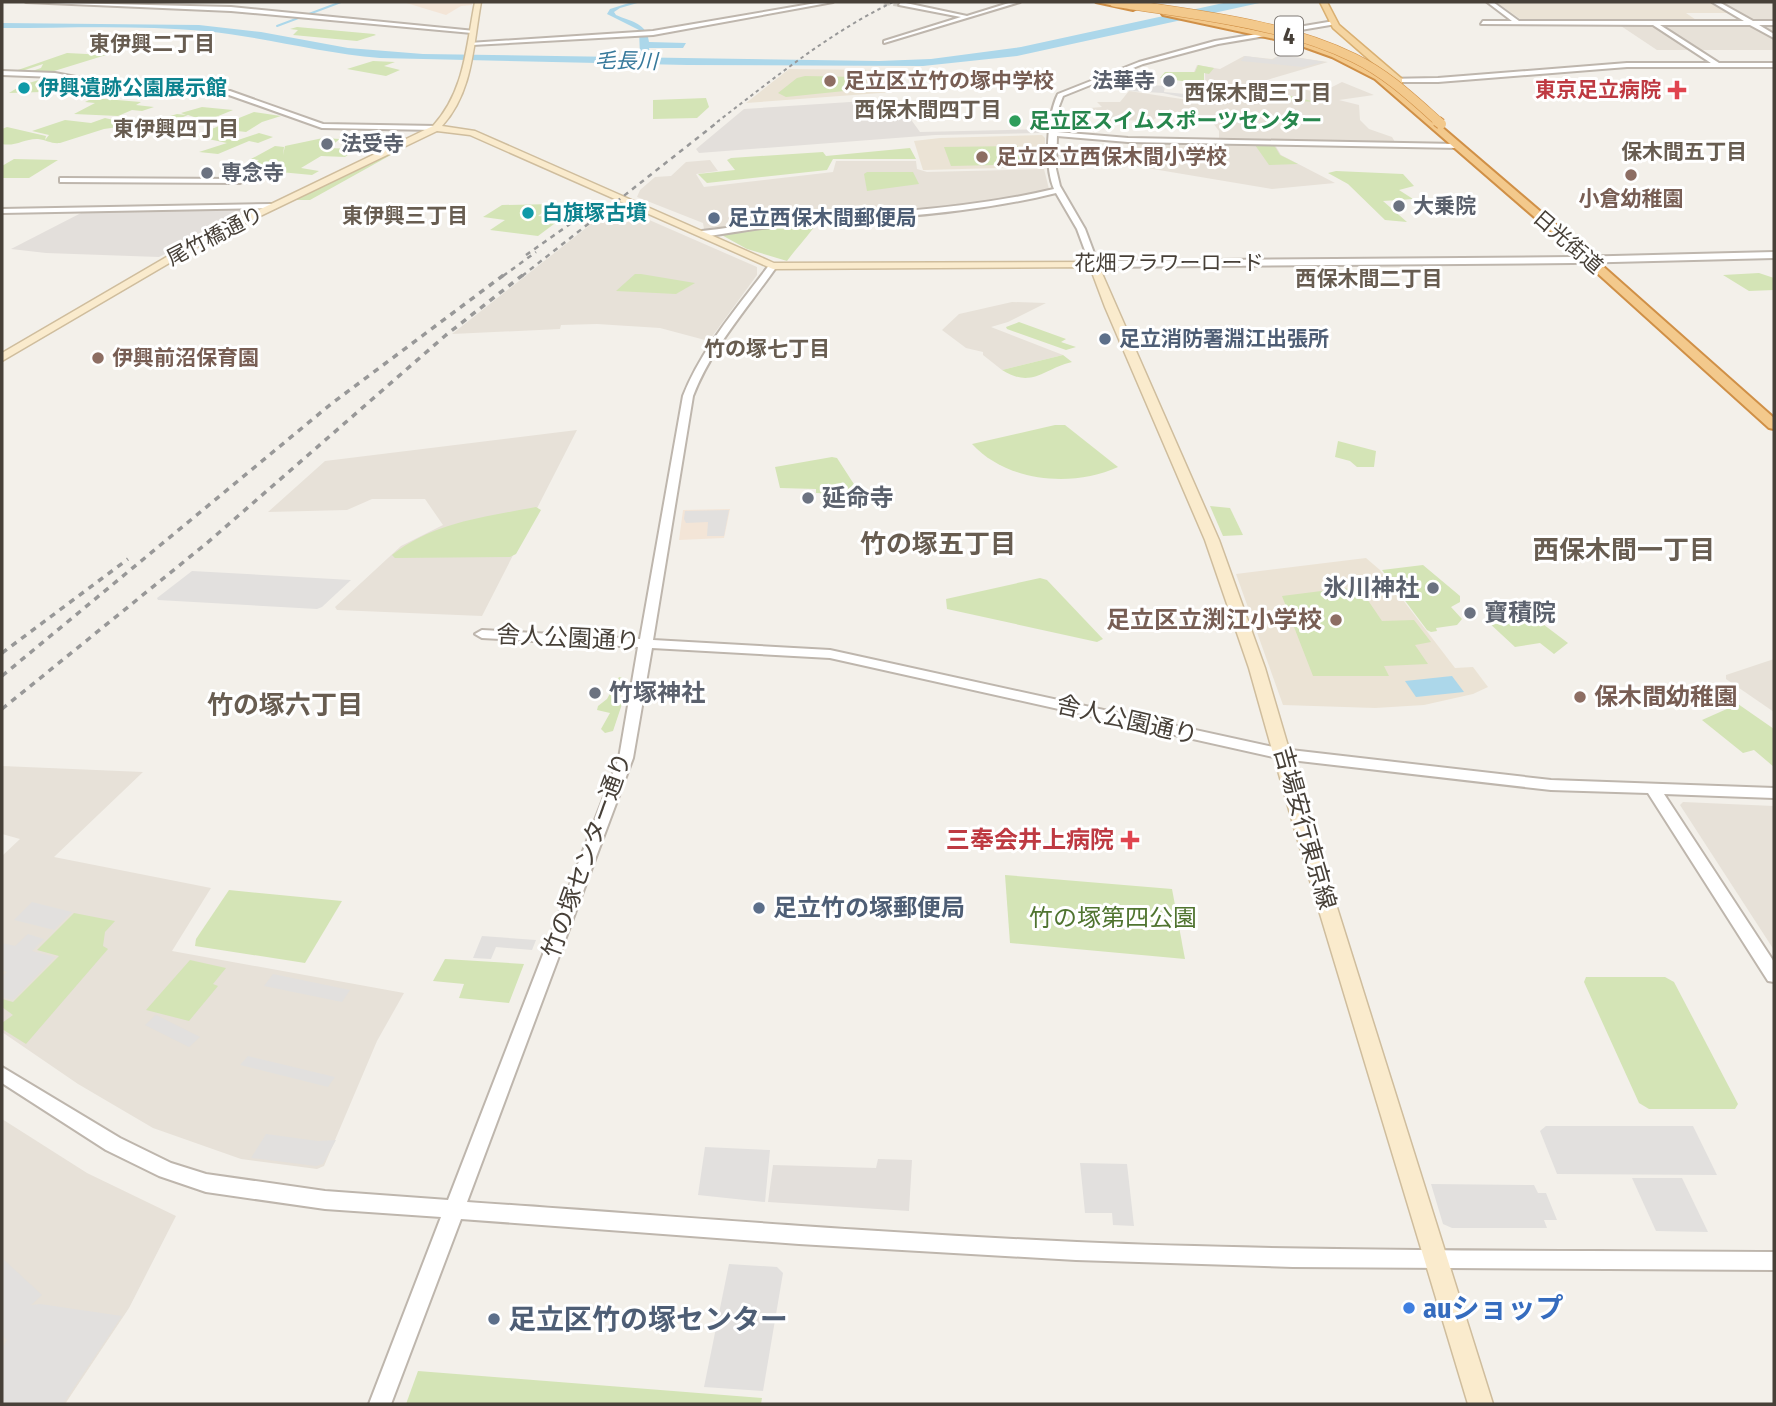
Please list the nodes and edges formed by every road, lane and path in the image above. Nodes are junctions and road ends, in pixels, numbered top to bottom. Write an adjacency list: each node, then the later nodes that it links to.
1 (29, 2): 22 (street)
2 (478, 2): 22 (main road)
3 (1017, 2): 14 (street)
4 (1100, 2): 23 (highway, 4, bridge)
5 (1114, 2): 43 (highway, 日光街道 / 4, bridge)
6 (1125, 2): 13 (highway, bridge)
7 (1317, 2): 15 (main road)
8 (1324, 2): 15 (main road)
9 (1490, 2): 17 (street)
10 (1715, 2): 19 (street)
11 (830, 3): 25 (street)
12 (901, 4): 14 (street)
13 (1205, 16): 21 (highway)
14 (965, 17): 26 (street)
15 (1330, 23): 21 (street); 27 (main road); 28 (main road)
16 (1483, 23): 17 (street)
17 (1518, 23): 18 (street)
18 (1655, 24): 19 (street); 30 (street)
19 (1753, 24): 20 (street); 24 (street)
20 (1774, 24)
21 (1276, 30): 23 (street)
22 (472, 31): 25 (main road)
23 (1263, 33): 29 (highway, 4); 36 (street)
24 (1774, 36)
25 (472, 43): 35 (main road)
26 (886, 43)
27 (1351, 57): 28 (highway); 29 (highway, 4)
28 (1373, 59): 34 (main road)
29 (1358, 65): 33 (highway, 日光街道 / 4)
30 (1718, 65): 31 (street); 34 (street)
31 (1774, 65)
32 (2, 73): 35 (street)
33 (1383, 81): 34 (street); 37 (highway, 日光街道 / 4)
34 (1399, 81): 43 (highway, 4)
35 (436, 128): 41 (main road, 尾竹橋通り); 44 (main road)
36 (1054, 134): 37 (street); 40 (street)
37 (1457, 146): 46 (highway, 日光街道 / 4)
38 (63, 180): 39 (street)
39 (240, 181)
40 (1059, 190): 44 (street); 47 (street)
41 (272, 206): 42 (street); 49 (main road, 尾竹橋通り)
42 (2, 211)
43 (1547, 213): 46 (highway, 日光街道 / 4)
44 (702, 234): 48 (main road)
45 (1774, 255): 46 (street, 花畑フラワーロード)
46 (1595, 260): 47 (street, 花畑フラワーロード); 50 (highway, 日光街道 / 4); 51 (highway, 日光街道 / 4)
47 (1094, 264): 48 (main road, 花畑フラワーロード); 54 (main road, 吉場安行東京線)
48 (773, 266): 53 (street, 竹の塚センター通り)
49 (2, 358)
50 (1774, 414)
51 (1774, 425)
52 (482, 634): 53 (street, 舎人公園通り)
53 (646, 642): 54 (street, 舎人公園通り); 59 (street, 竹の塚センター通り)
54 (1282, 754): 55 (street, 舎人公園通り); 60 (main road, 吉場安行東京線)
55 (1653, 789): 56 (street, 舎人公園通り); 57 (street)
56 (1774, 793)
57 (1774, 976)
58 (2, 1074): 59 (street)
59 (454, 1210): 60 (street); 62 (street, 竹の塚センター通り)
60 (1436, 1258): 61 (street); 63 (main road, 吉場安行東京線)
61 (1774, 1261)
62 (380, 1404)
63 (1481, 1404)

